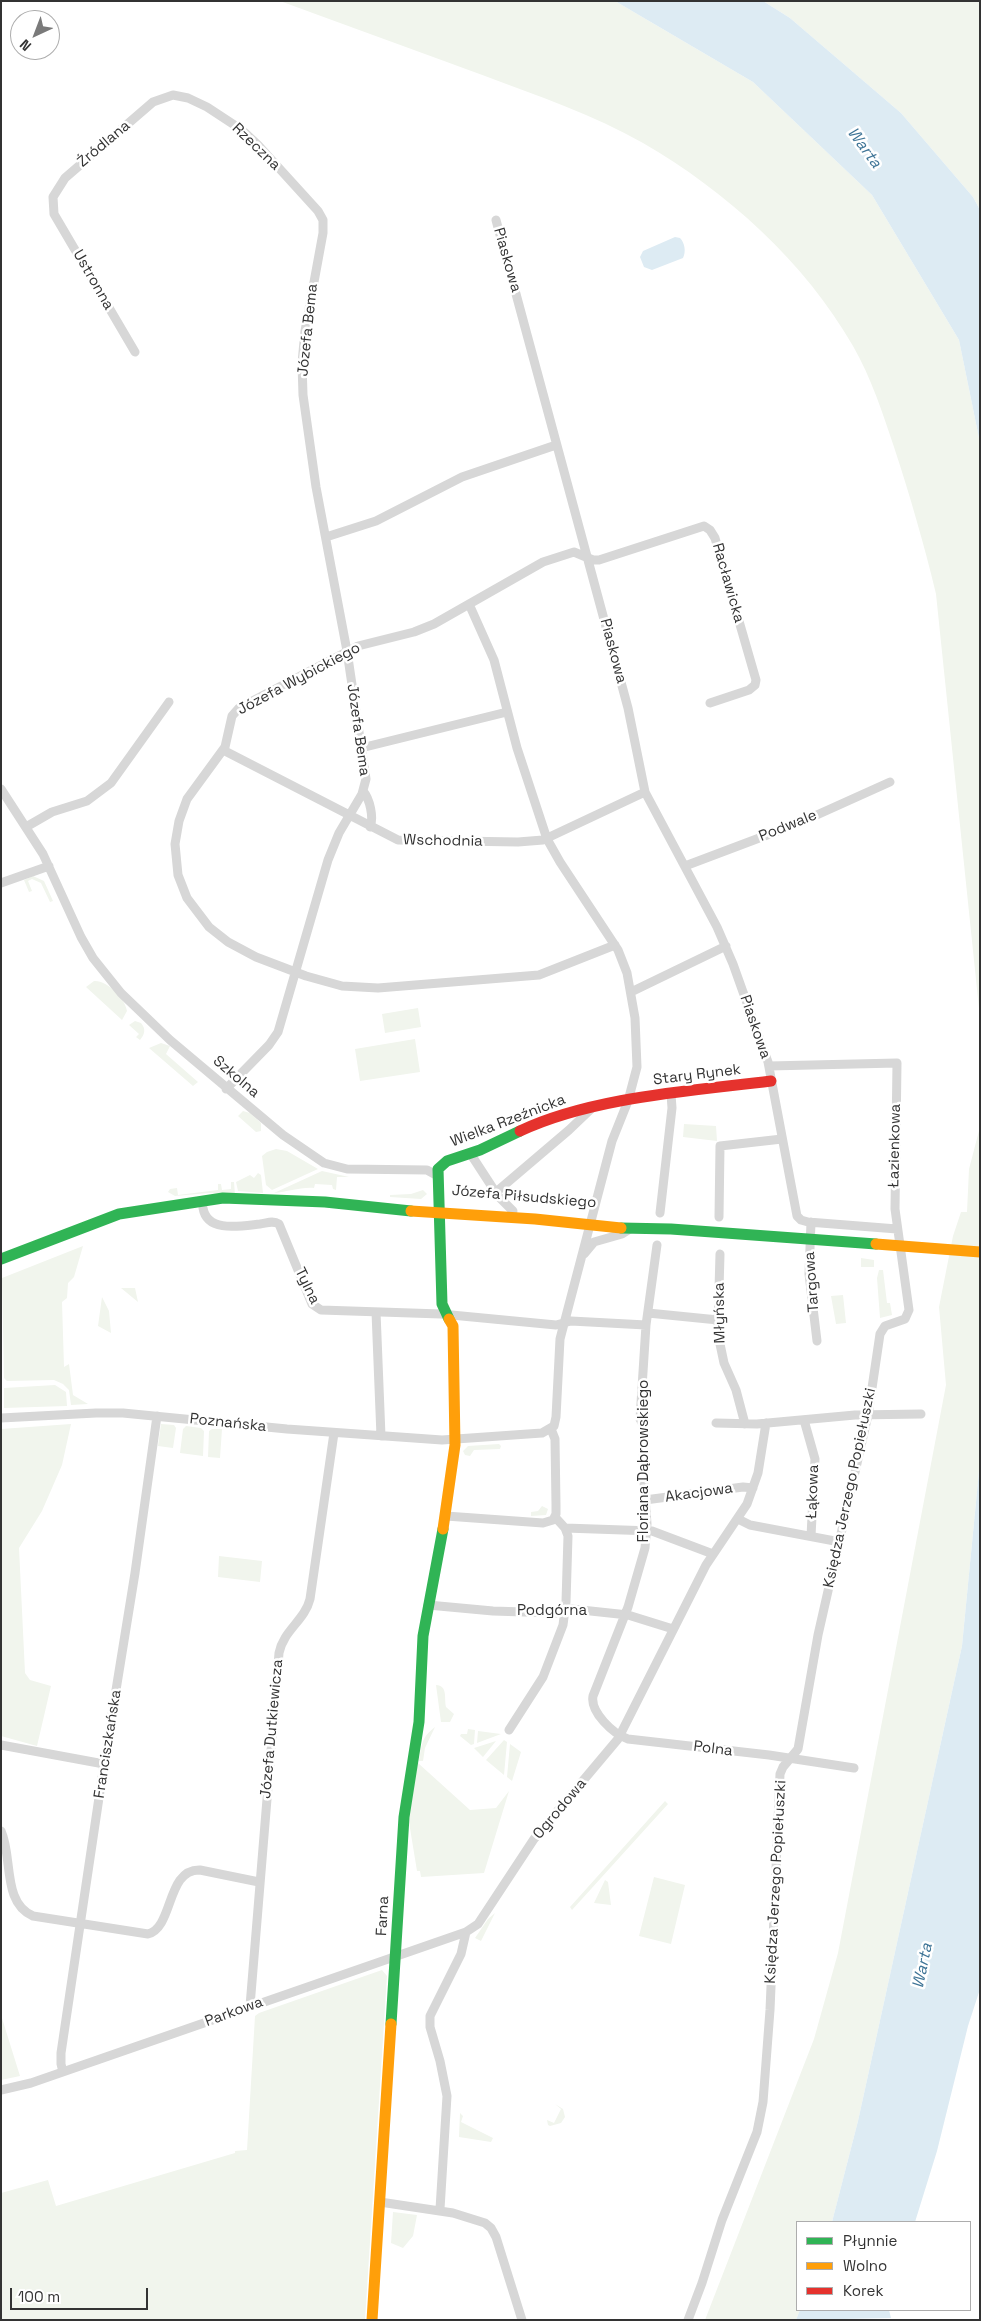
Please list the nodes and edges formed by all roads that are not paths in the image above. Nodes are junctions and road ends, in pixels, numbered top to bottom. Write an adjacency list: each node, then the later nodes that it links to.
1 (173, 95): 2 (street, Źródlana); 3 (street, Rzeczna)
2 (52, 208): 5 (street, Ustronna)
3 (323, 220): 7 (street, Józefa Bema)
4 (496, 220): 6 (street, Piaskowa)
5 (135, 352)
6 (556, 445): 7 (street); 8 (street, Piaskowa)
7 (326, 537): 10 (street, Józefa Bema)
8 (587, 557): 9 (street, Józefa Wybickiego); 12 (street, Racławicka); 19 (street, Piaskowa)
9 (469, 604): 10 (street, Józefa Wybickiego); 13 (street)
10 (347, 651): 14 (street, Józefa Bema); 15 (street, Józefa Wybickiego)
11 (169, 702): 21 (street)
12 (710, 703)
13 (507, 712): 14 (street); 23 (street)
14 (361, 748): 18 (street, Józefa Bema)
15 (223, 750): 20 (street, Wschodnia); 29 (street, Józefa Wybickiego)
16 (890, 782): 25 (street, Podwale)
17 (1, 790): 21 (street, Szkolna)
18 (363, 792): 20 (street, Józefa Bema); 22 (street)
19 (645, 792): 23 (street, Wschodnia); 25 (street, Piaskowa)
20 (349, 816): 22 (street, Wschodnia); 29 (street, Józefa Bema)
21 (26, 827): 24 (street, Szkolna)
22 (370, 827): 23 (street, Wschodnia)
23 (547, 839): 27 (street)
24 (49, 866): 26 (street); 33 (street, Szkolna)
25 (685, 866): 28 (street, Piaskowa)
26 (1, 882)
27 (615, 945): 29 (street, Józefa Wybickiego); 30 (street)
28 (726, 946): 30 (street); 31 (street, Piaskowa)
29 (296, 971): 33 (street, Józefa Bema)
30 (632, 992): 35 (street)
31 (768, 1066): 32 (street); 51 (street, Łazienkowa)
32 (771, 1081): 34 (street, Stary Rynek); 37 (street)
33 (226, 1089): 39 (street, Szkolna)
34 (671, 1094): 35 (street, Stary Rynek); 45 (street)
35 (628, 1101): 36 (street, Wielka Rzeźnicka); 47 (street)
36 (591, 1109): 38 (street, Wielka Rzeźnicka); 40 (street)
37 (782, 1142): 46 (street); 48 (street)
38 (470, 1153): 39 (street, Wielka Rzeźnicka); 40 (street)
39 (436, 1175): 43 (street)
40 (496, 1193): 44 (street)
41 (271, 1200): 42 (street, Józefa Piłsudskiego); 43 (street, Józefa Piłsudskiego); 52 (street, Józefa Piłsudskiego)
42 (203, 1208): 52 (street, Józefa Piłsudskiego); 58 (street, Tylna)
43 (441, 1210): 44 (street, Józefa Piłsudskiego); 47 (street, Józefa Piłsudskiego); 60 (street)
44 (513, 1211): 47 (street, Józefa Piłsudskiego)
45 (660, 1213)
46 (719, 1218)
47 (591, 1222): 49 (street, Józefa Piłsudskiego); 50 (street, Józefa Piłsudskiego); 55 (street)
48 (811, 1222): 51 (street); 65 (street, Targowa)
49 (631, 1229): 50 (street, Józefa Piłsudskiego); 55 (street)
50 (670, 1229): 54 (street, Józefa Piłsudskiego)
51 (897, 1229): 64 (street, Łazienkowa)
52 (54, 1238): 57 (street, Józefa Piłsudskiego)
53 (657, 1245): 59 (street, Floriana Dąbrowskiego)
54 (980, 1252)
55 (584, 1254): 62 (street)
56 (720, 1254): 61 (street, Młyńska)
57 (1, 1259)
58 (376, 1312): 60 (street, Tylna); 76 (street)
59 (648, 1313): 61 (street); 63 (street, Floriana Dąbrowskiego)
60 (448, 1314): 62 (street, Tylna); 77 (street, Farna)
61 (718, 1320): 73 (street, Młyńska)
62 (566, 1321): 63 (street, Tylna); 74 (street)
63 (646, 1325): 79 (street, Floriana Dąbrowskiego)
64 (885, 1326): 67 (street, Księdza Jerzego Popiełuszki)
65 (817, 1341)
66 (921, 1414): 67 (street)
67 (868, 1415): 70 (street); 86 (street, Księdza Jerzego Popiełuszki)
68 (158, 1416): 69 (street, Poznańska); 75 (street, Poznańska); 96 (street, Franciszkańska)
69 (1, 1418)
70 (804, 1420): 72 (street); 85 (street, Łąkowa)
71 (716, 1423): 73 (street)
72 (766, 1423): 73 (street); 78 (street, Ogrodowa)
73 (745, 1424)
74 (552, 1429): 77 (street, Poznańska); 81 (street)
75 (334, 1433): 76 (street, Poznańska); 99 (street, Józefa Dutkiewicza)
76 (382, 1436): 77 (street, Poznańska)
77 (455, 1438): 80 (street, Farna)
78 (754, 1488): 79 (street, Akacjowa); 82 (street, Ogrodowa)
79 (645, 1500): 84 (street, Floriana Dąbrowskiego)
80 (446, 1516): 81 (street); 88 (street, Farna)
81 (555, 1518): 83 (street)
82 (738, 1519): 85 (street); 87 (street, Ogrodowa)
83 (565, 1528): 84 (street); 89 (street)
84 (647, 1531): 87 (street); 90 (street, Floriana Dąbrowskiego)
85 (811, 1536): 86 (street)
86 (840, 1542): 95 (street, Księdza Jerzego Popiełuszki)
87 (712, 1554): 91 (street, Ogrodowa)
88 (428, 1605): 89 (street, Podgórna); 102 (street, Farna)
89 (565, 1611): 90 (street, Podgórna); 92 (street)
90 (625, 1614): 91 (street, Podgórna); 93 (street, Floriana Dąbrowskiego)
91 (673, 1629): 93 (street, Ogrodowa)
92 (509, 1730)
93 (620, 1736): 95 (street, Polna); 101 (street, Ogrodowa)
94 (1, 1745): 96 (street)
95 (791, 1758): 97 (street, Polna); 110 (street, Księdza Jerzego Popiełuszki)
96 (104, 1764): 100 (street, Franciszkańska)
97 (854, 1768)
98 (1, 1831): 100 (street)
99 (259, 1882): 100 (street); 103 (street, Józefa Dutkiewicza)
100 (80, 1924): 104 (street, Franciszkańska)
101 (466, 1932): 102 (street, Parkowa); 107 (street)
102 (395, 1957): 103 (street, Parkowa); 106 (street, Farna)
103 (250, 2006): 104 (street, Parkowa)
104 (63, 2072): 105 (street, Parkowa)
105 (1, 2090)
106 (380, 2202): 107 (street); 108 (street, Farna)
107 (440, 2209): 109 (street)
108 (372, 2320)
109 (522, 2320)
110 (688, 2320)

